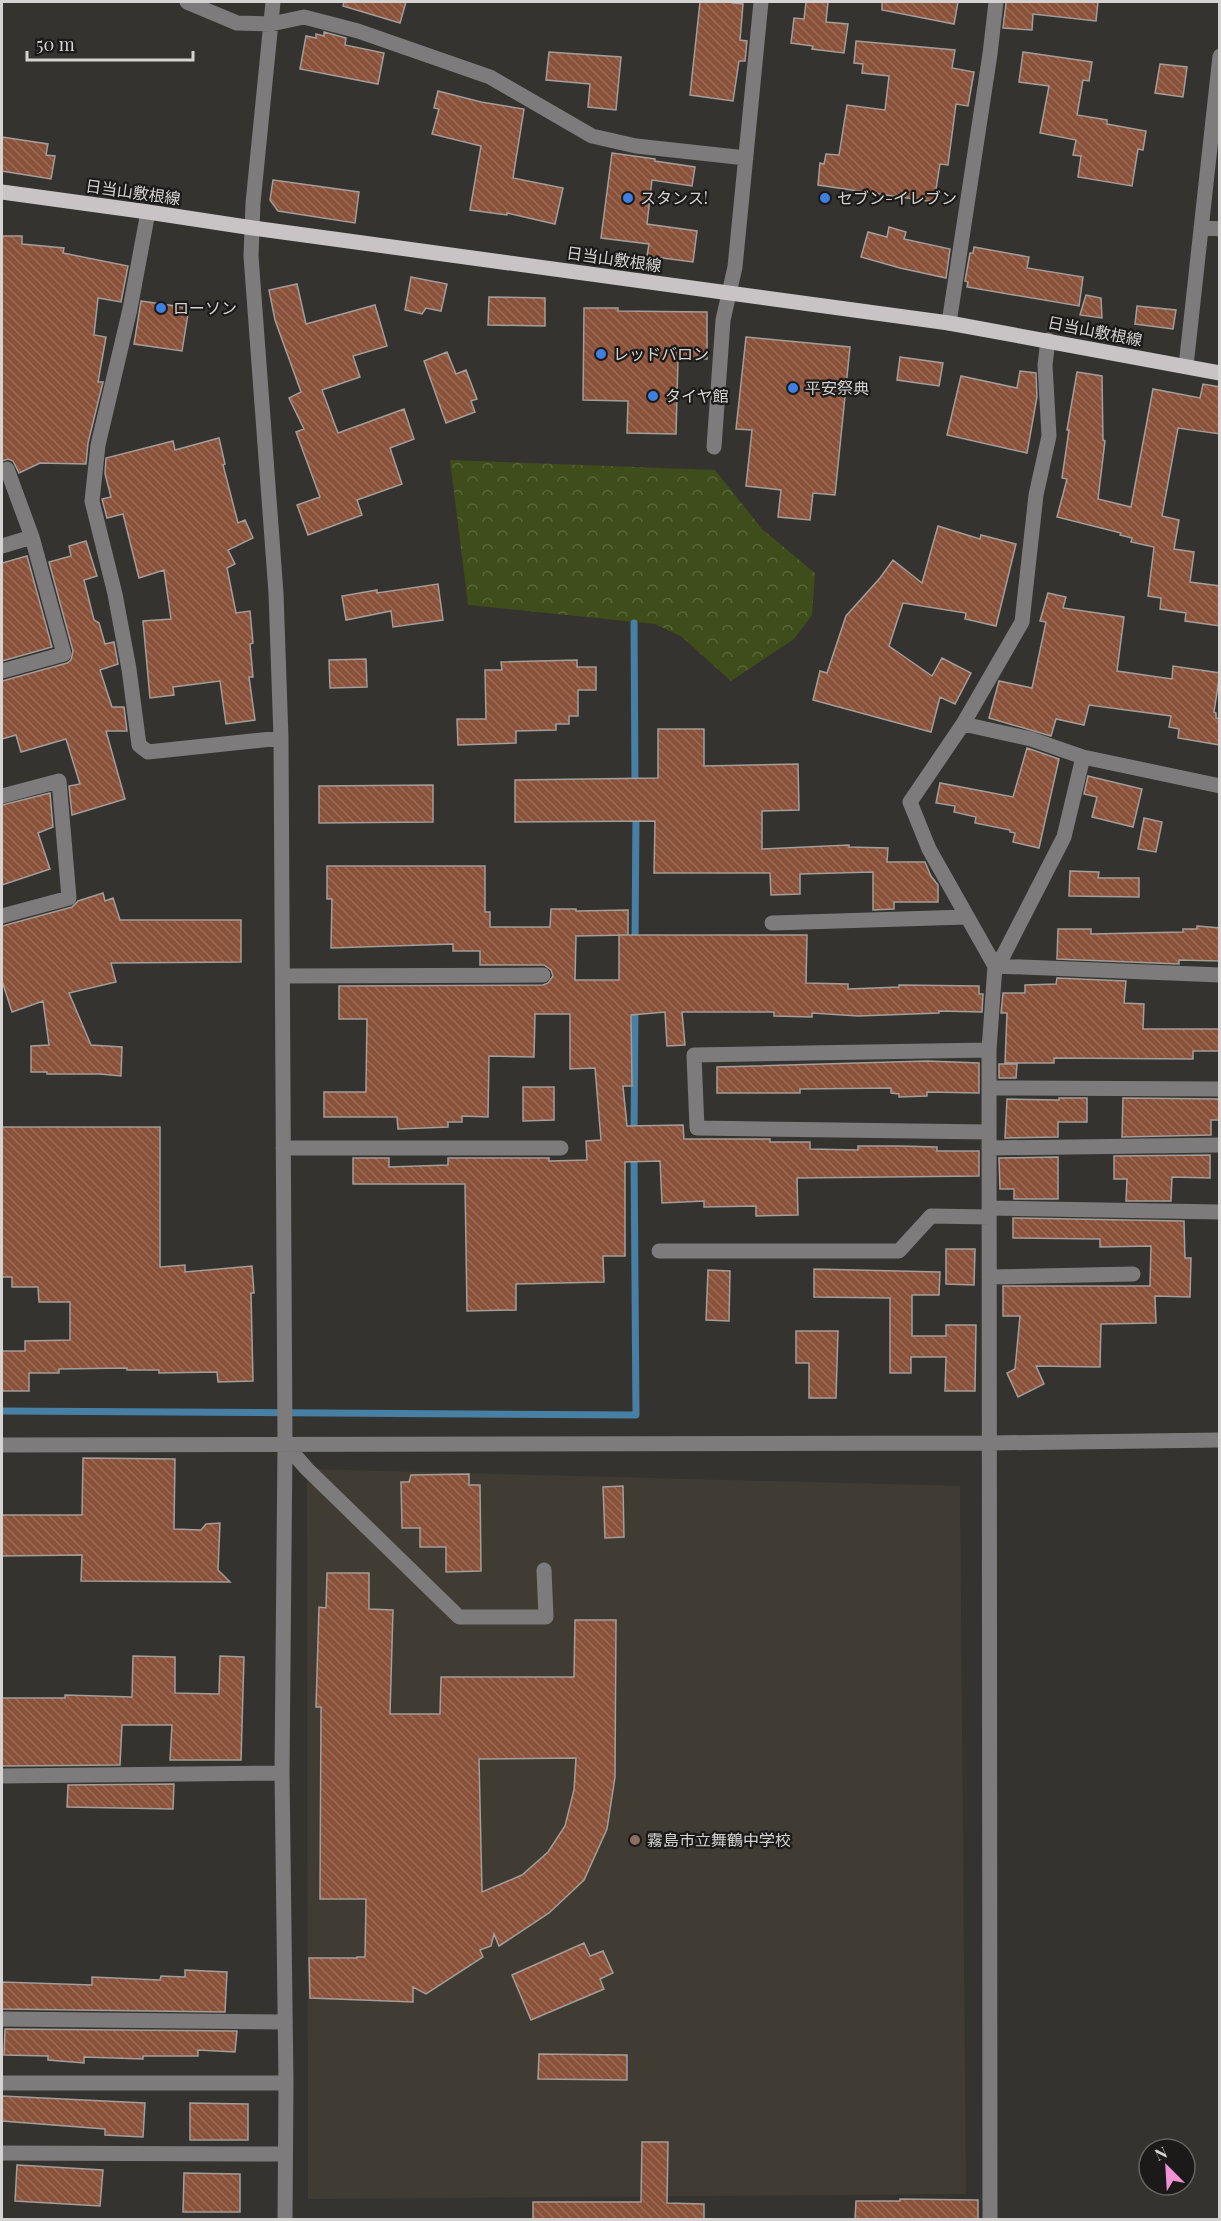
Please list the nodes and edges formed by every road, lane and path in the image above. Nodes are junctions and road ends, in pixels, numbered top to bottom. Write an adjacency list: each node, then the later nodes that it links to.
1 (187, 2): 5 (street)
2 (273, 2): 5 (street)
3 (761, 2): 7 (street)
4 (996, 2): 14 (street)
5 (271, 24): 7 (street); 11 (street)
6 (1220, 56): 10 (street)
7 (746, 158): 13 (street)
8 (2, 192): 9 (main road, 日当山敷根線)
9 (148, 212): 11 (main road, 日当山敷根線); 24 (street)
10 (1202, 226): 12 (street); 16 (street)
11 (253, 228): 13 (main road, 日当山敷根線); 24 (street)
12 (1220, 229)
13 (729, 292): 14 (main road, 日当山敷根線); 18 (street)
14 (949, 323): 15 (main road, 日当山敷根線)
15 (1048, 340): 16 (main road, 日当山敷根線); 23 (street)
16 (1186, 366): 17 (main road, 日当山敷根線)
17 (1220, 373)
18 (714, 447)
19 (8, 469): 20 (street)
20 (32, 537): 21 (street); 22 (street)
21 (2, 546)
22 (2, 671)
23 (963, 724): 25 (street); 29 (street)
24 (281, 738): 34 (street)
25 (1083, 757): 26 (street); 31 (street)
26 (1220, 786)
27 (2, 796): 28 (street)
28 (2, 915)
29 (967, 916): 30 (street); 31 (street)
30 (772, 923)
31 (995, 966): 33 (street); 35 (street)
32 (543, 975): 34 (street)
33 (1220, 975)
34 (283, 976): 40 (street)
35 (989, 1050): 36 (street); 38 (street)
36 (990, 1088): 37 (street); 38 (street)
37 (1220, 1089)
38 (990, 1132): 42 (street)
39 (1220, 1145): 42 (street)
40 (284, 1148): 41 (street); 50 (street)
41 (561, 1148)
42 (989, 1148): 44 (street)
43 (1220, 1212): 44 (street)
44 (989, 1213): 45 (street); 47 (street)
45 (659, 1251)
46 (1133, 1274): 47 (street)
47 (989, 1277): 49 (street)
48 (1220, 1440): 49 (street)
49 (989, 1443): 50 (street); 62 (street)
50 (285, 1444): 51 (street); 52 (street); 53 (street)
51 (2, 1445)
52 (544, 1570)
53 (282, 1773): 54 (street); 56 (street)
54 (2, 1776)
55 (2, 2019): 56 (street)
56 (285, 2022): 58 (street)
57 (2, 2083): 58 (street)
58 (286, 2083): 60 (street)
59 (2, 2153): 60 (street)
60 (284, 2154): 61 (street)
61 (285, 2220)
62 (990, 2220)

